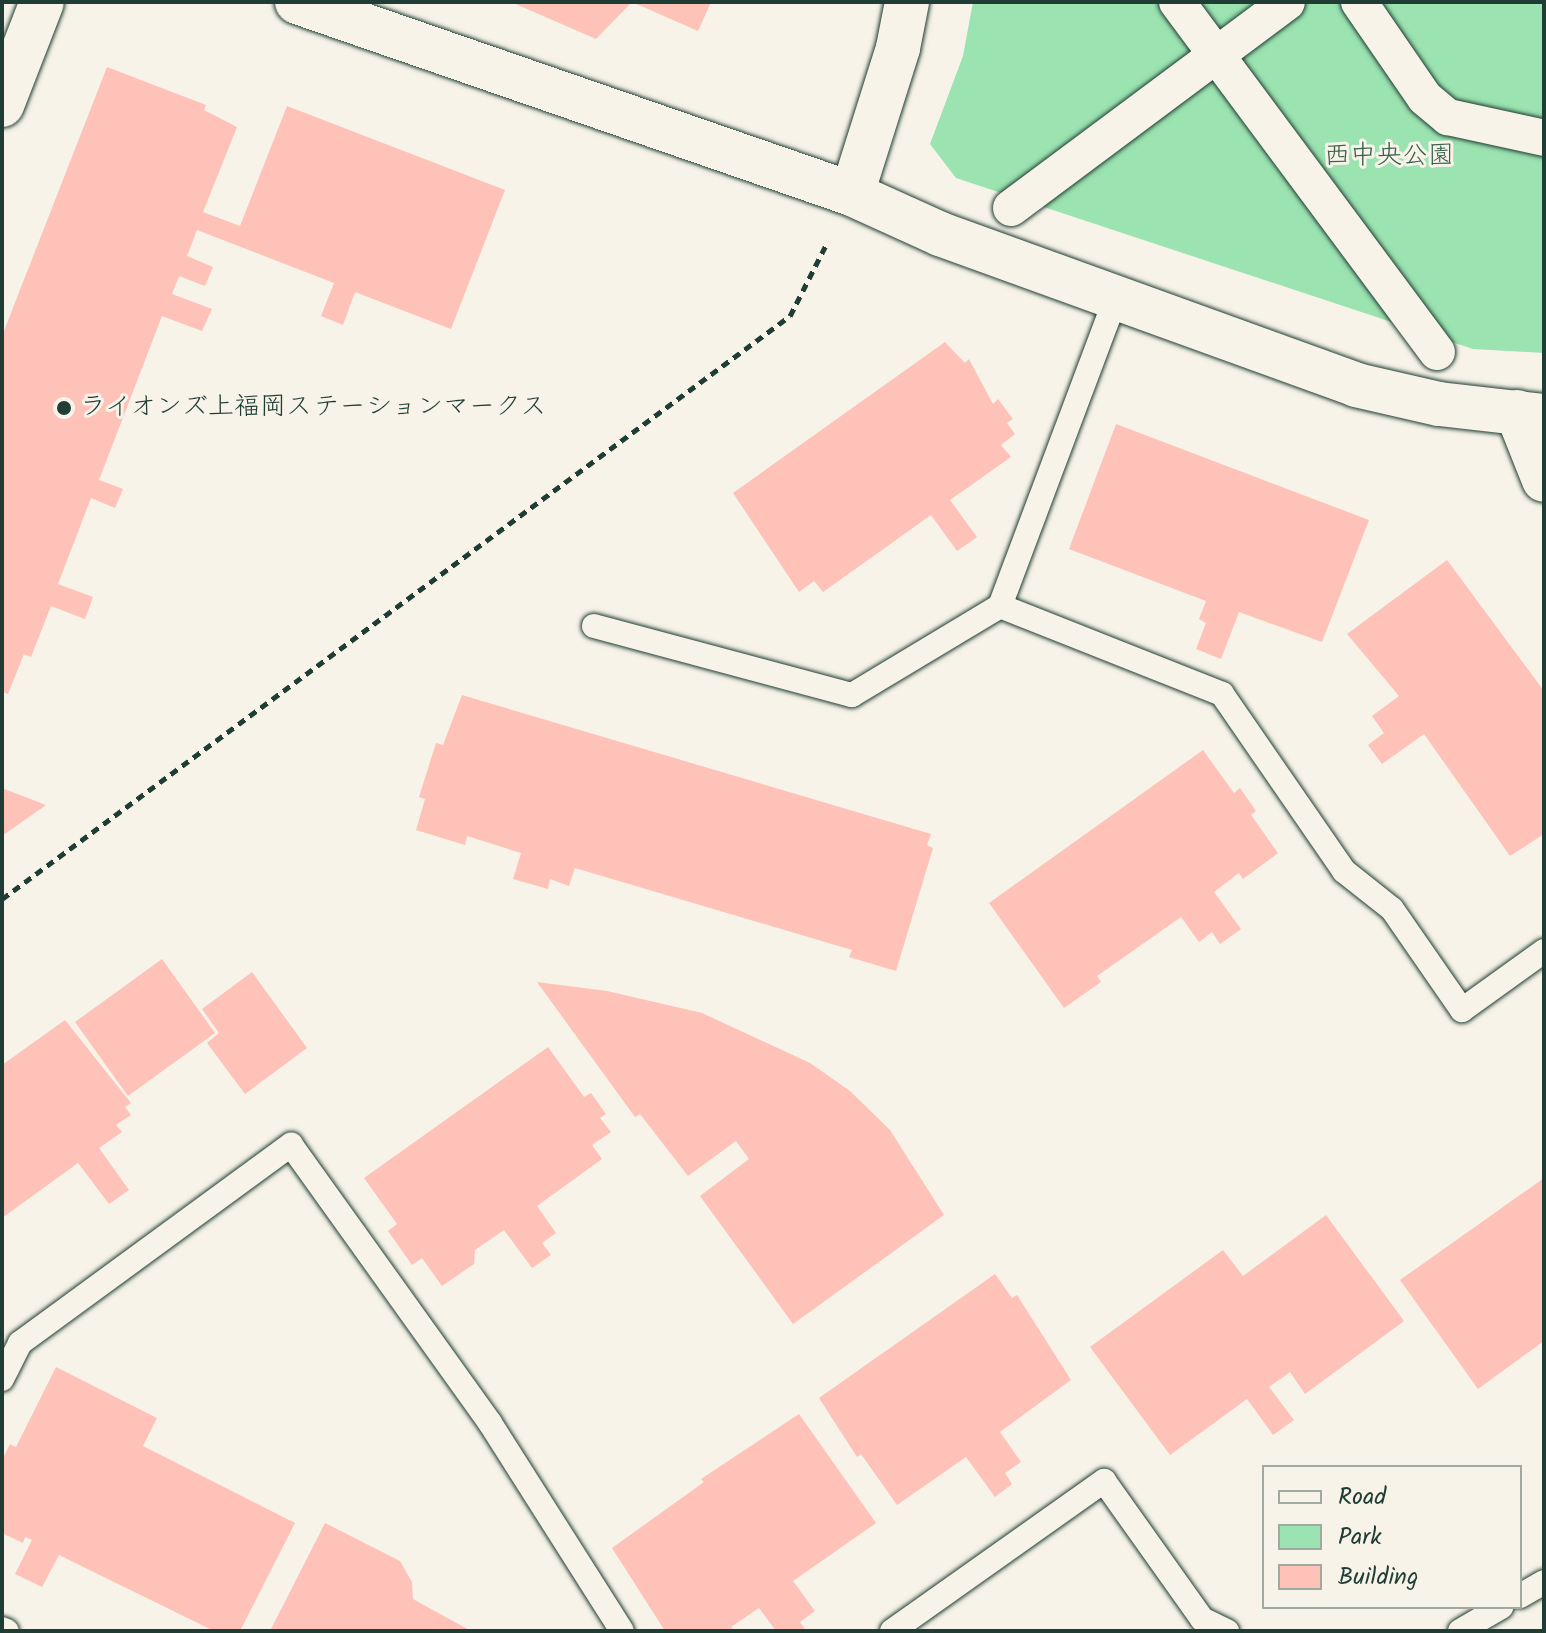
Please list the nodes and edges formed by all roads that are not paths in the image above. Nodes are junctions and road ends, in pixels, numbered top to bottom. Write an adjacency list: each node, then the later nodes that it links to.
1 (42, 2): 8 (street)
2 (297, 2): 10 (street)
3 (907, 2): 10 (street)
4 (1177, 2): 7 (street)
5 (1287, 2): 7 (street)
6 (1359, 2): 9 (street)
7 (1217, 55): 11 (street); 13 (street)
8 (2, 105)
9 (1544, 138)
10 (852, 194): 12 (street)
11 (1011, 208)
12 (1115, 300): 14 (street); 16 (lane)
13 (1437, 352)
14 (1530, 414): 15 (street)
15 (1544, 480)
16 (1000, 606): 17 (lane); 18 (lane)
17 (594, 626)
18 (1544, 951)
19 (2, 1379): 23 (lane)
20 (1544, 1582): 21 (lane)
21 (1522, 1595)
22 (1498, 1609): 26 (lane)
23 (622, 1631)
24 (892, 1631): 25 (lane)
25 (1227, 1631)
26 (1460, 1631)

